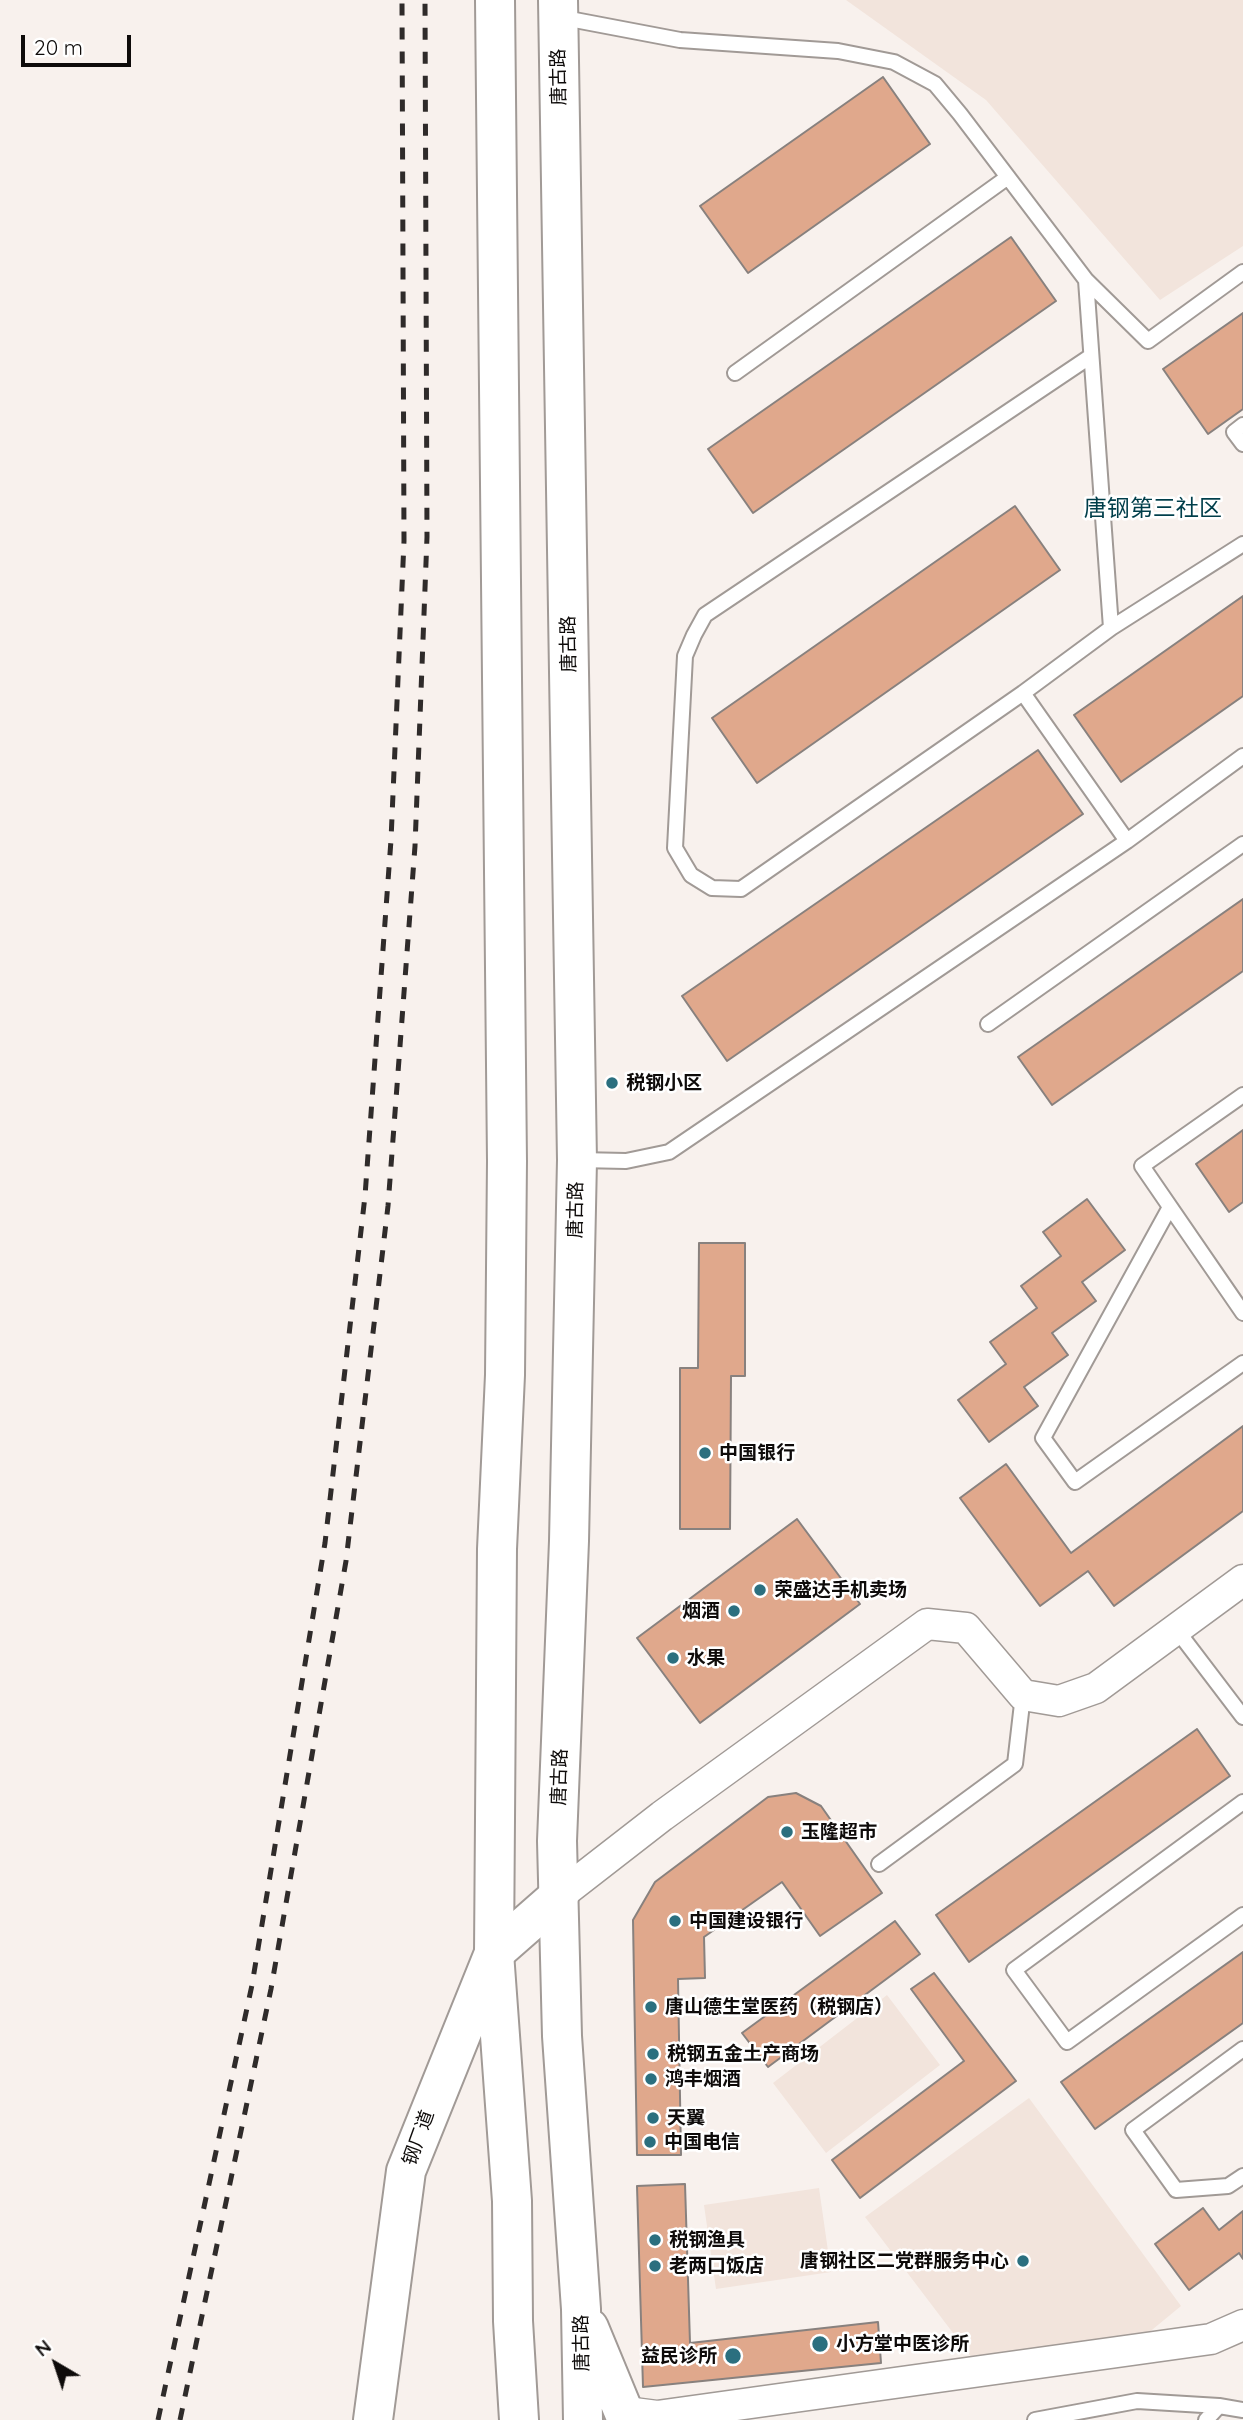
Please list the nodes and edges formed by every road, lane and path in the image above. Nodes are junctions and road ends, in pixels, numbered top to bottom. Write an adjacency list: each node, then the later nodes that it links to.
1 (495, 0): 30 (main road)
2 (558, 8): 3 (lane); 18 (main road, 唐古路)
3 (1009, 177): 5 (lane); 7 (lane)
4 (1243, 272): 5 (lane)
5 (1086, 280): 6 (lane)
6 (1091, 356): 11 (lane); 12 (lane)
7 (735, 373)
8 (1243, 425): 9 (lane)
9 (1243, 444)
10 (1243, 544): 11 (lane)
11 (1111, 628): 12 (lane)
12 (1023, 693): 14 (lane)
13 (1243, 756): 14 (lane)
14 (1127, 841): 18 (lane)
15 (1243, 844): 16 (lane)
16 (988, 1024)
17 (1243, 1095): 19 (lane)
18 (578, 1160): 28 (main road, 唐古路)
19 (1170, 1207): 20 (lane); 21 (lane)
20 (1243, 1313)
21 (1243, 1363)
22 (1243, 1580): 23 (street)
23 (1176, 1629): 24 (street); 25 (lane)
24 (1023, 1695): 27 (lane); 28 (street)
25 (1243, 1717)
26 (1243, 1802): 29 (lane)
27 (879, 1864)
28 (559, 1896): 30 (main road, 钢厂道); 33 (main road, 唐古路)
29 (1243, 1915)
30 (494, 1953): 34 (main road); 39 (main road, 钢厂道)
31 (1243, 2049): 32 (lane)
32 (1243, 2176)
33 (581, 2309): 38 (main road); 42 (main road, 唐古路)
34 (513, 2320): 40 (main road); 41 (main road)
35 (1243, 2325): 38 (street)
36 (1219, 2406): 37 (lane); 43 (lane); 44 (lane)
37 (1243, 2410)
38 (626, 2416)
39 (373, 2420)
40 (498, 2420)
41 (519, 2420)
42 (583, 2420)
43 (1035, 2420)
44 (1206, 2420)

